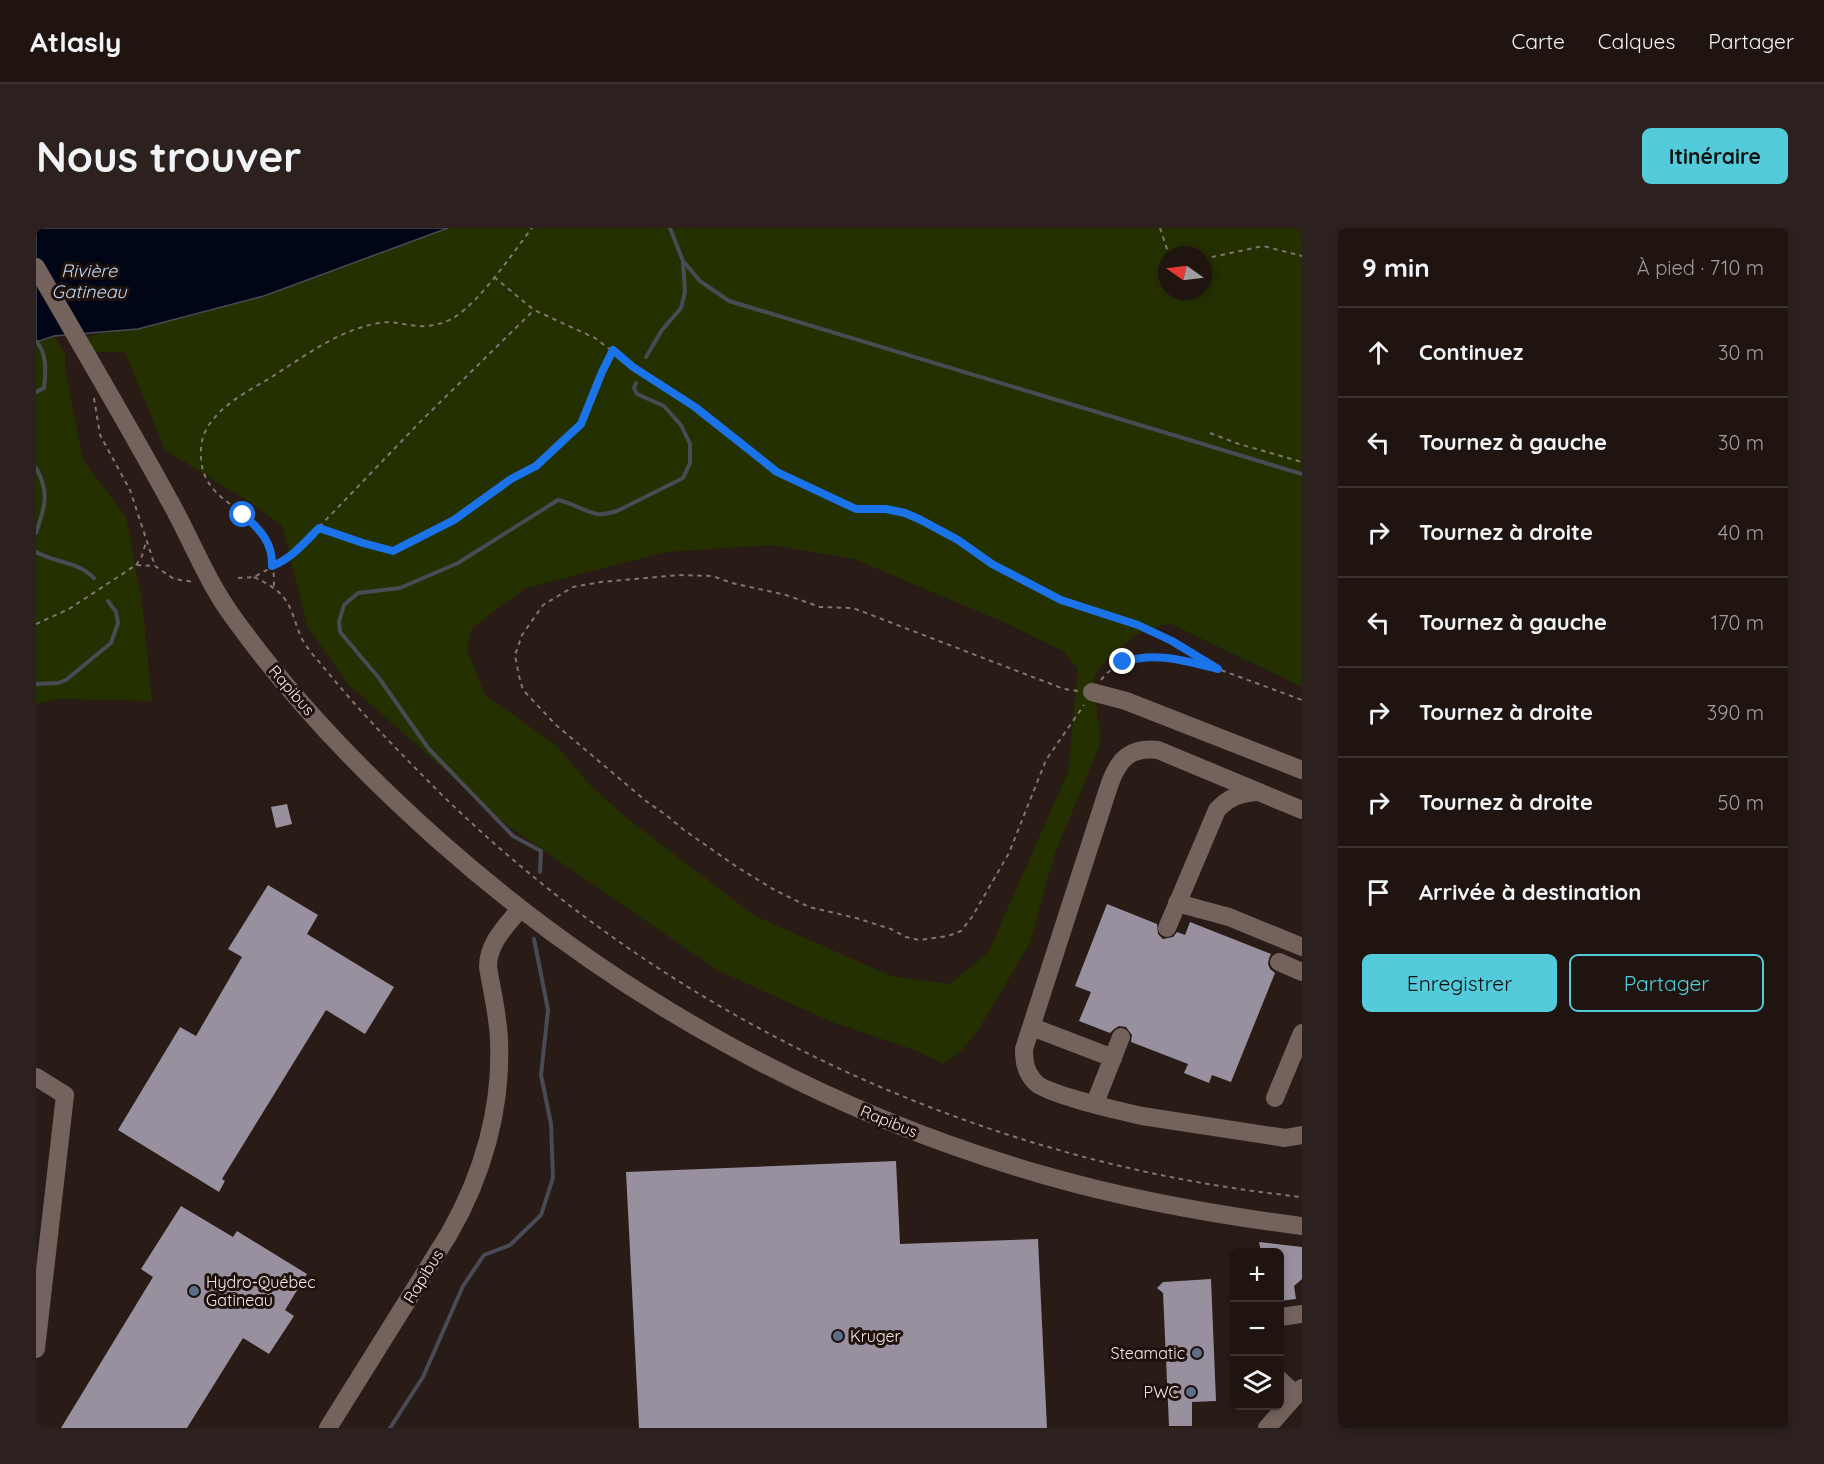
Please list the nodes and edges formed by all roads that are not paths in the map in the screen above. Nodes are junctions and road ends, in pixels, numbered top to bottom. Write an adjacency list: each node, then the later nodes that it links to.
1 (36, 267): 7 (street, Rapibus)
2 (1092, 692): 3 (street)
3 (1302, 770)
4 (1258, 792): 5 (street); 6 (street); 12 (street)
5 (1302, 810)
6 (1177, 903): 8 (street); 9 (street)
7 (520, 909): 20 (street, Rapibus); 26 (street, Rapibus)
8 (1167, 928)
9 (1302, 947)
10 (1279, 962): 11 (street)
11 (1302, 972)
12 (1032, 1027): 15 (street); 18 (street)
13 (1302, 1033): 17 (street)
14 (1121, 1037): 15 (street)
15 (1113, 1058): 18 (street)
16 (36, 1077): 23 (street)
17 (1275, 1098)
18 (1095, 1103): 19 (street)
19 (1302, 1135)
20 (1302, 1226)
21 (1302, 1314): 22 (street)
22 (1284, 1316)
23 (36, 1349)
24 (1284, 1383): 25 (street)
25 (1299, 1392): 27 (street)
26 (328, 1428)
27 (1267, 1428)

